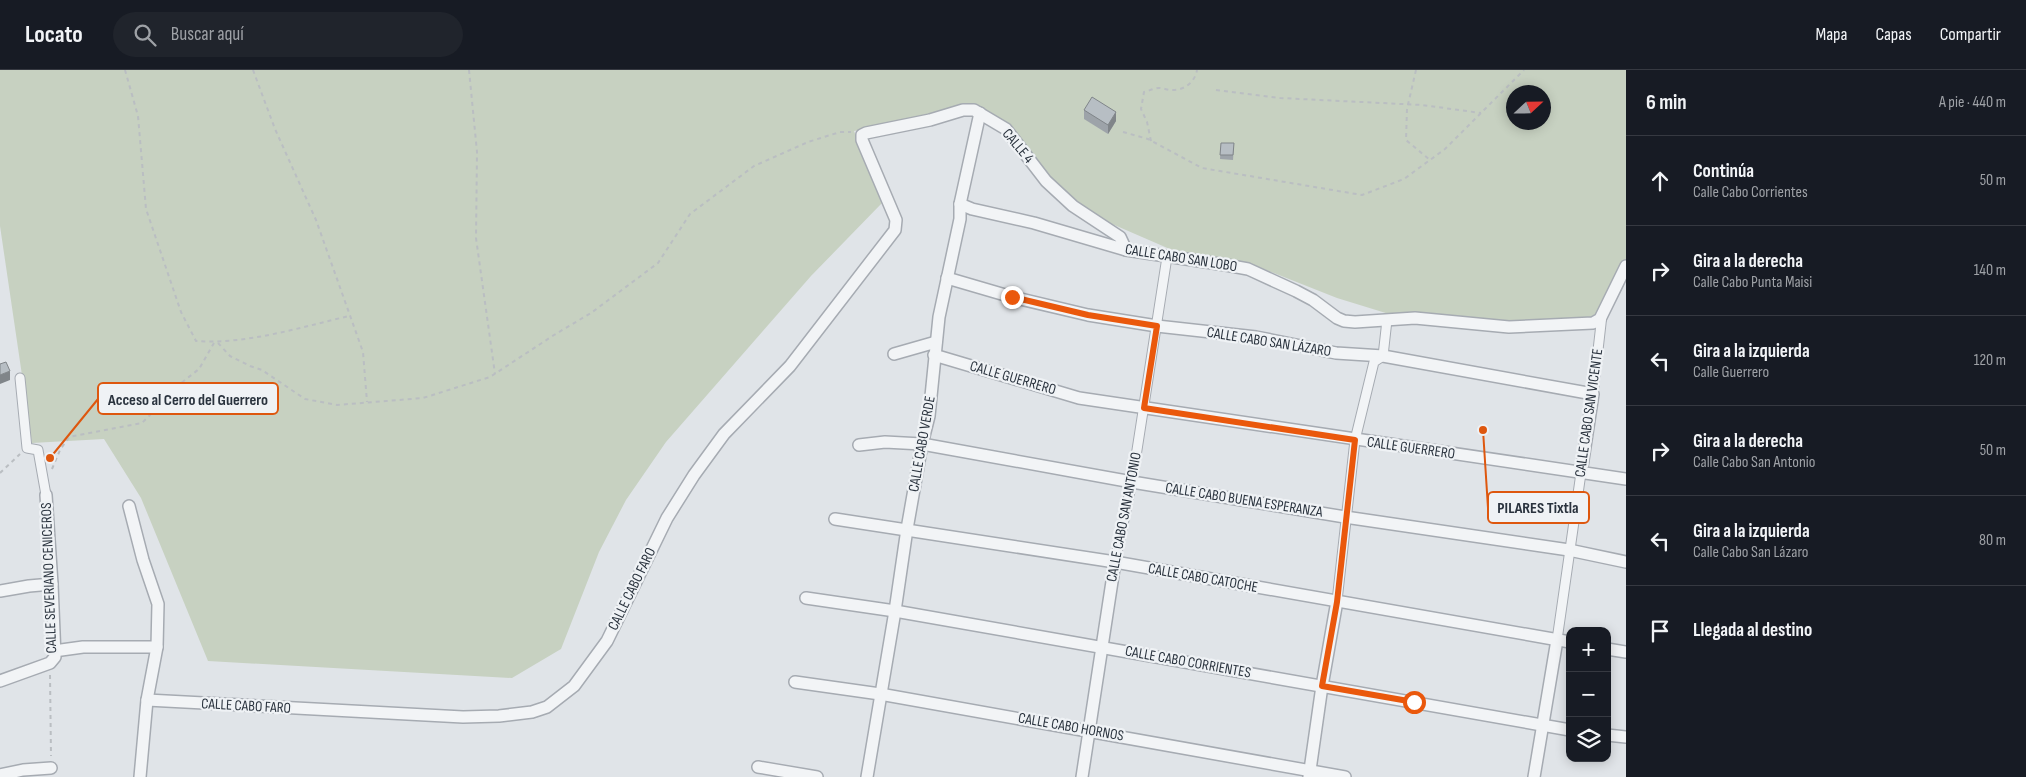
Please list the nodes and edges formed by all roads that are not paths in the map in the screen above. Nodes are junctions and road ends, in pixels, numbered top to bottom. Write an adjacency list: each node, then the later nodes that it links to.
1 (980, 113): 2 (street, CALLE 4); 3 (street, CALLE CABO VERDE); 4 (street, CALLE 4)
2 (864, 134): 48 (street, CALLE CABO FARO)
3 (960, 204): 4 (street, CALLE CABO SAN LOBO); 7 (street, CALLE CABO VERDE)
4 (1125, 246): 5 (street, CALLE CABO SAN LOBO)
5 (1167, 257): 9 (street, CALLE CABO SAN LOBO); 10 (street, CALLE CABO SAN ANTONIO)
6 (1626, 266): 8 (street)
7 (948, 278): 10 (street, CALLE CABO SAN LÁZARO); 11 (street, CALLE CABO VERDE)
8 (1602, 315): 9 (street, CALLE CABO SAN LOBO); 16 (street, CALLE CABO SAN VICENTE)
9 (1386, 320): 14 (street)
10 (1157, 326): 14 (street, CALLE CABO SAN LÁZARO); 17 (street, CALLE CABO SAN ANTONIO)
11 (936, 342): 12 (street); 13 (street, CALLE CABO VERDE)
12 (894, 354)
13 (934, 355): 17 (street, CALLE GUERRERO); 19 (street, CALLE CABO VERDE)
14 (1383, 356): 16 (street, CALLE CABO SAN LÁZARO); 18 (street)
15 (20, 378): 24 (street, CALLE SEVERIANO CENICEROS)
16 (1593, 394): 21 (street, CALLE CABO SAN VICENTE)
17 (1144, 408): 18 (street, CALLE GUERRERO); 23 (street, CALLE CABO SAN ANTONIO)
18 (1355, 440): 21 (street, CALLE GUERRERO); 26 (street)
19 (922, 444): 20 (street, CALLE CABO BUENA ESPERANZA); 23 (street, CALLE CABO BUENA ESPERANZA); 28 (street, CALLE CABO VERDE)
20 (859, 445)
21 (1582, 472): 22 (street, CALLE GUERRERO); 29 (street, CALLE CABO SAN VICENTE)
22 (1626, 479)
23 (1132, 482): 26 (street, CALLE CABO BUENA ESPERANZA); 30 (street, CALLE CABO SAN ANTONIO)
24 (46, 492): 32 (street, CALLE SEVERIANO CENICEROS)
25 (129, 506): 40 (street)
26 (1345, 517): 29 (street, CALLE CABO BUENA ESPERANZA); 35 (street)
27 (835, 519): 28 (street, CALLE CABO CATOCHE)
28 (907, 529): 30 (street, CALLE CABO CATOCHE); 36 (street, CALLE CABO VERDE)
29 (1569, 550): 31 (street, CALLE CABO BUENA ESPERANZA); 37 (street, CALLE CABO SAN VICENTE)
30 (1115, 562): 35 (street, CALLE CABO CATOCHE); 39 (street, CALLE CABO SAN ANTONIO)
31 (1626, 562)
32 (52, 584): 33 (street); 42 (street, CALLE SEVERIANO CENICEROS)
33 (0, 591)
34 (806, 598): 36 (street, CALLE CABO CORRIENTES)
35 (1337, 602): 37 (street, CALLE CABO CATOCHE); 46 (street)
36 (895, 611): 39 (street, CALLE CABO CORRIENTES); 47 (street, CALLE CABO VERDE)
37 (1557, 640): 38 (street, CALLE CABO CATOCHE); 49 (street, CALLE CABO SAN VICENTE)
38 (1566, 641)
39 (1103, 647): 46 (street, CALLE CABO CORRIENTES); 51 (street, CALLE CABO SAN ANTONIO)
40 (157, 648): 42 (street); 48 (street)
41 (1611, 650): 43 (street)
42 (54, 651): 44 (street, CALLE SEVERIANO CENICEROS)
43 (1626, 652)
44 (0, 680)
45 (795, 682): 47 (street, CALLE CABO HORNOS)
46 (1322, 686): 49 (street, CALLE CABO CORRIENTES); 56 (street)
47 (880, 694): 51 (street, CALLE CABO HORNOS); 60 (street, CALLE CABO VERDE)
48 (147, 700): 58 (street)
49 (1542, 726): 50 (street, CALLE CABO CORRIENTES); 63 (street, CALLE CABO SAN VICENTE)
50 (1566, 729)
51 (1088, 730): 56 (street, CALLE CABO HORNOS); 61 (street, CALLE CABO SAN ANTONIO)
52 (1611, 735): 53 (street)
53 (1626, 737)
54 (758, 767): 59 (street)
55 (51, 768): 57 (street)
56 (1310, 774): 62 (street, CALLE CABO HORNOS)
57 (0, 775)
58 (140, 777)
59 (817, 777)
60 (868, 777)
61 (1082, 777)
62 (1345, 777)
63 (1534, 777)

